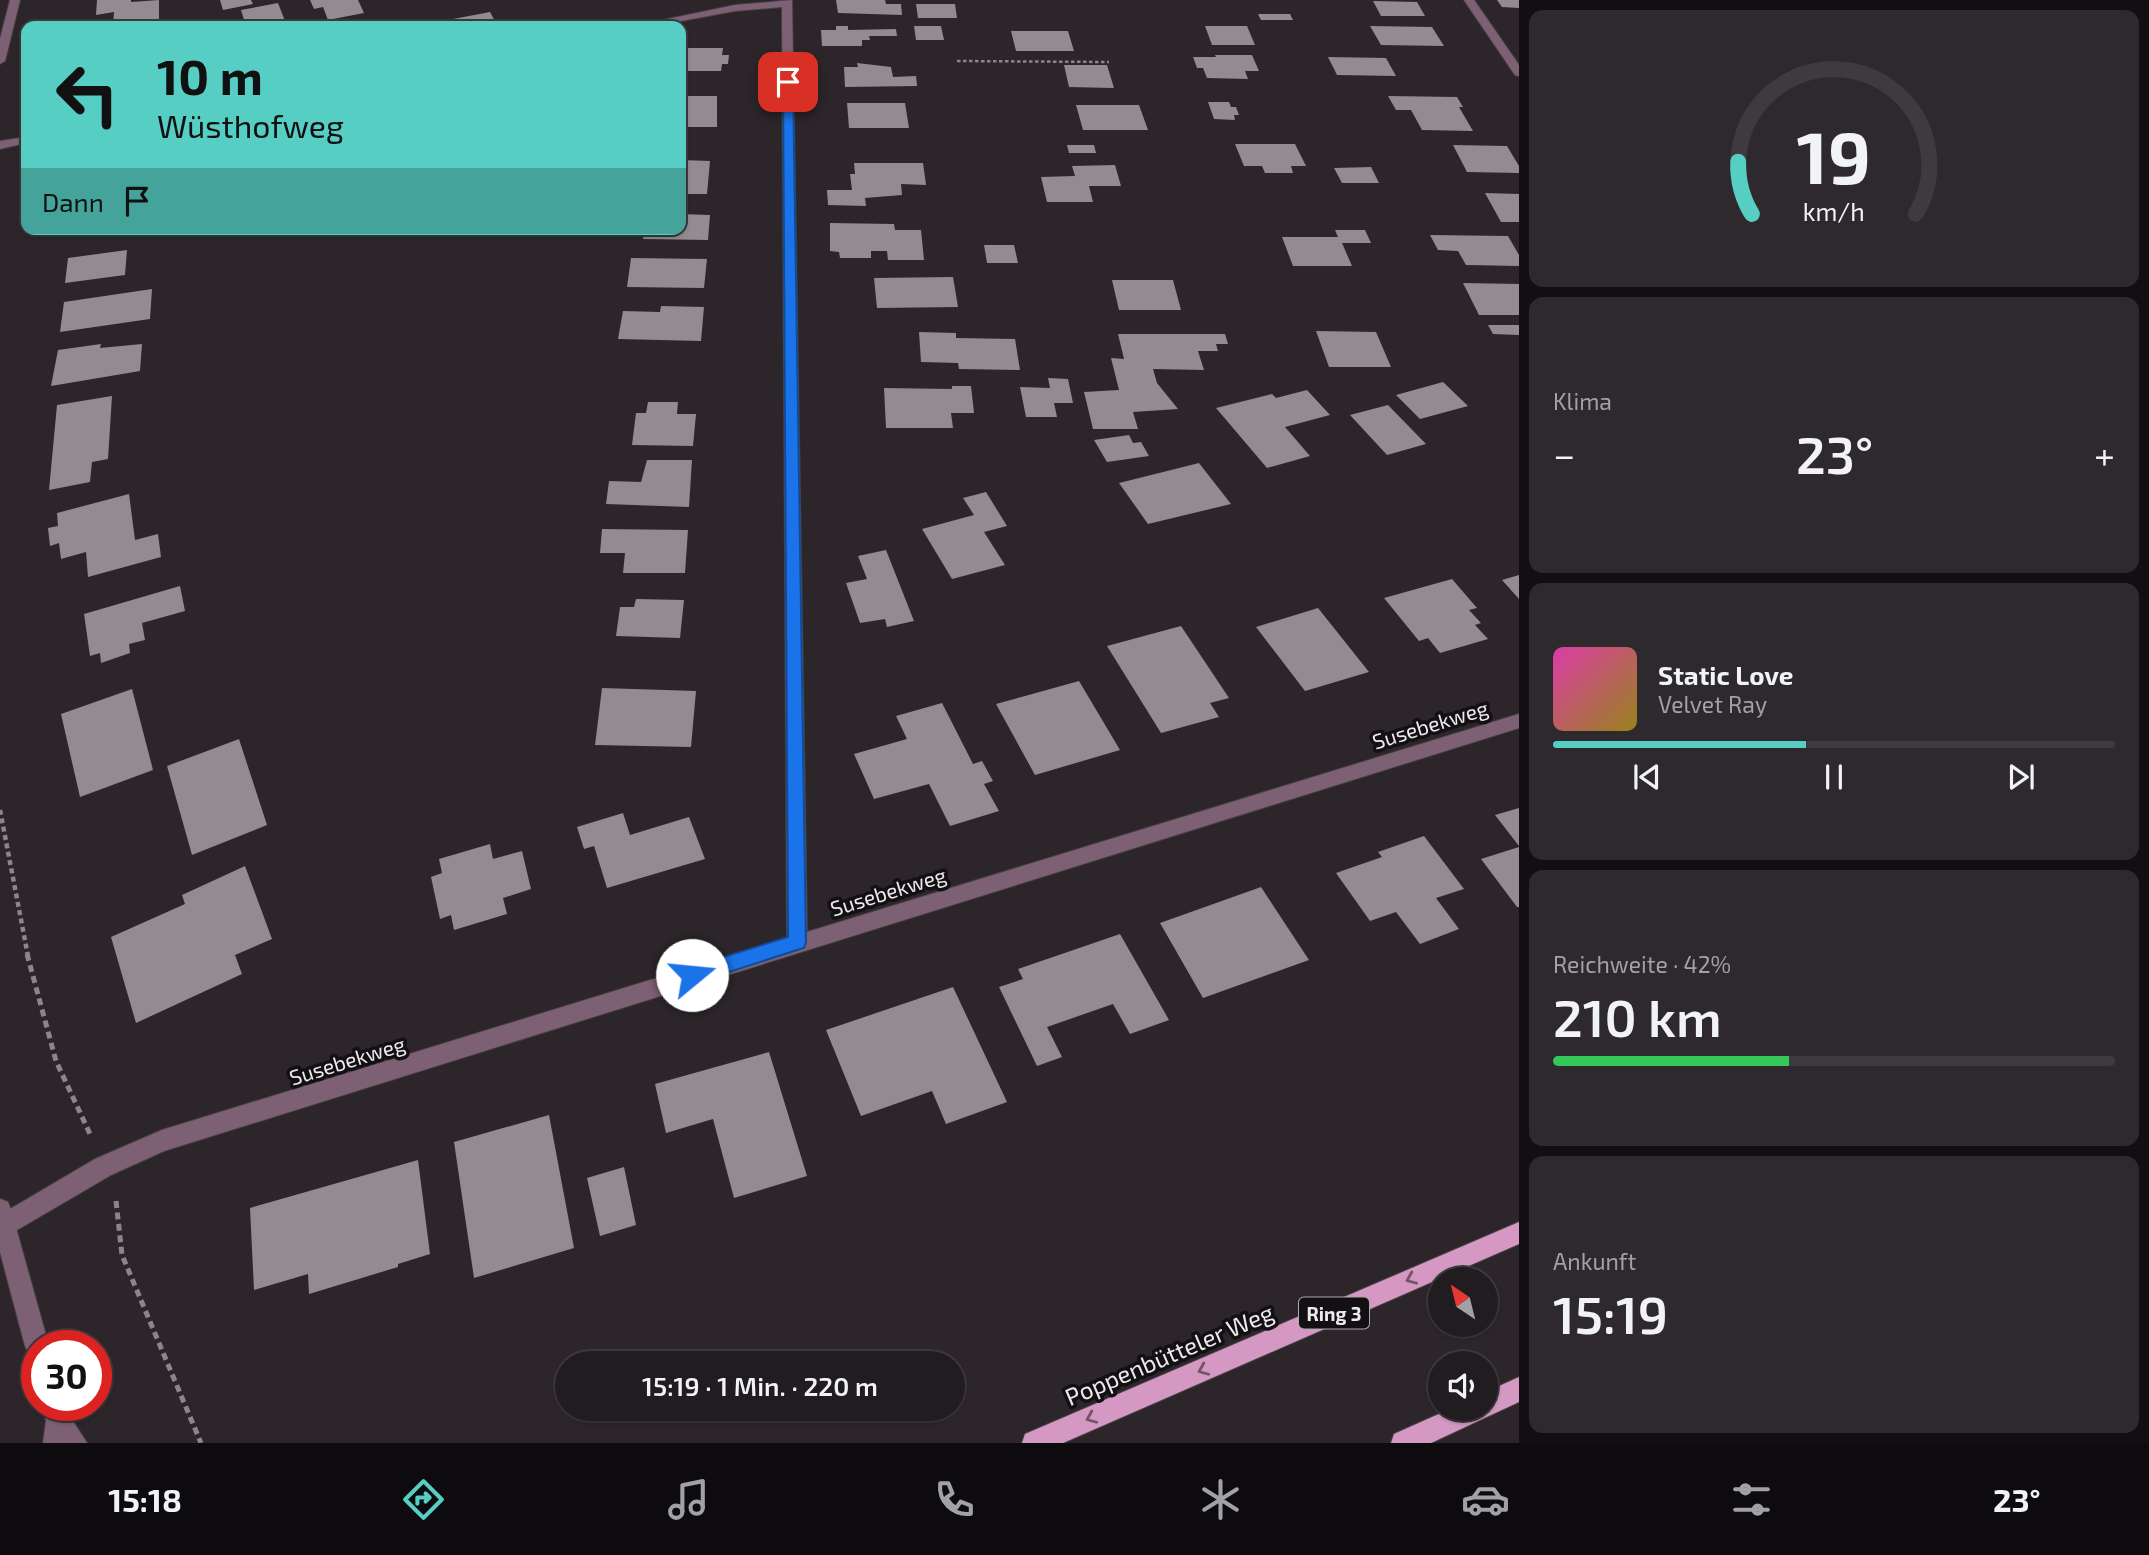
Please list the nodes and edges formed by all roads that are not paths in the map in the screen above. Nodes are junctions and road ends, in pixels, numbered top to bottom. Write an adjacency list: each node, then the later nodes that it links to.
1 (15, 0): 5 (street)
2 (1469, 0): 6 (street)
3 (787, 2): 4 (street); 10 (street)
4 (666, 21)
5 (0, 61)
6 (1519, 74)
7 (21, 141): 8 (street)
8 (0, 145)
9 (1519, 721): 10 (street, Susebekweg)
10 (797, 942): 11 (street, Susebekweg)
11 (2, 1217): 13 (street)
12 (1519, 1233): 19 (main road, Poppenbütteler Weg / Ring 3, one-way to 19)
13 (33, 1330)
14 (1519, 1390): 15 (main road)
15 (1498, 1400)
16 (1451, 1421): 20 (main road)
17 (56, 1423): 18 (street)
18 (75, 1443)
19 (1034, 1443)
20 (1403, 1443)

